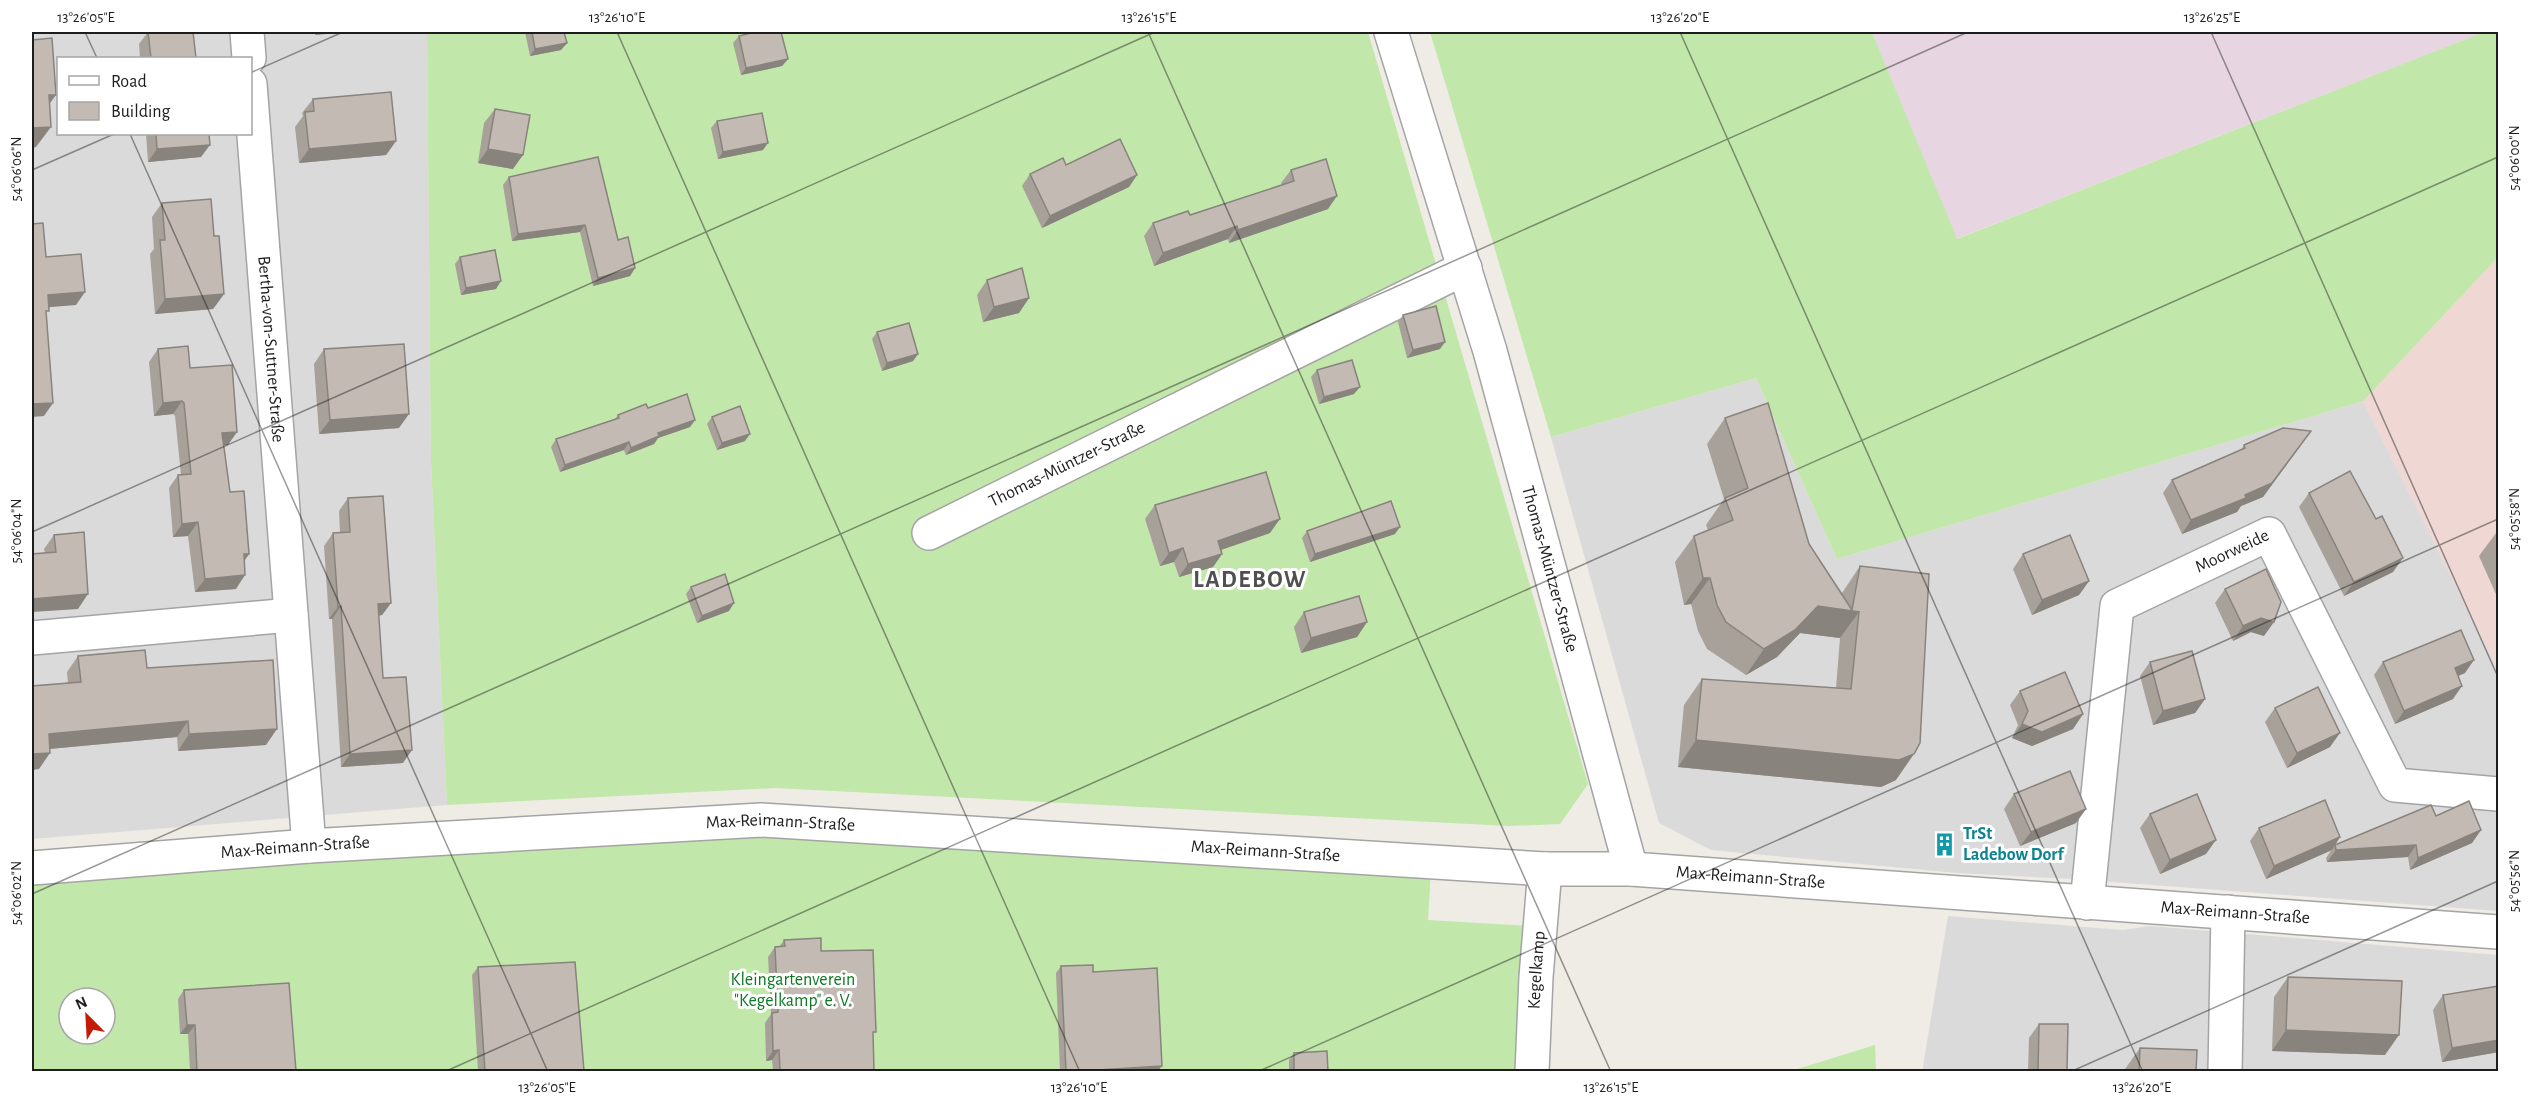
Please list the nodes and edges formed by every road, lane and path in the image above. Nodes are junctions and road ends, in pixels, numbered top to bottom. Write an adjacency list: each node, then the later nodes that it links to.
1 (247, 32): 3 (street)
2 (1391, 32): 5 (street, Thomas-Müntzer-Straße)
3 (249, 57)
4 (252, 110): 7 (street, Bertha-von-Suttner-Straße)
5 (1465, 268): 6 (street, Thomas-Müntzer-Straße); 13 (street, Thomas-Müntzer-Straße)
6 (929, 534)
7 (291, 615): 8 (street); 10 (street, Bertha-von-Suttner-Straße)
8 (32, 638)
9 (2499, 794): 14 (street, Moorweide)
10 (309, 846): 11 (street, Max-Reimann-Straße); 12 (street, Max-Reimann-Straße)
11 (32, 868)
12 (1545, 868): 13 (street, Max-Reimann-Straße); 17 (street, Kegelkamp)
13 (1631, 869): 14 (street, Max-Reimann-Straße)
14 (2087, 903): 15 (street, Max-Reimann-Straße)
15 (2228, 912): 16 (street, Max-Reimann-Straße); 18 (street)
16 (2499, 932)
17 (1532, 1071)
18 (2224, 1071)

